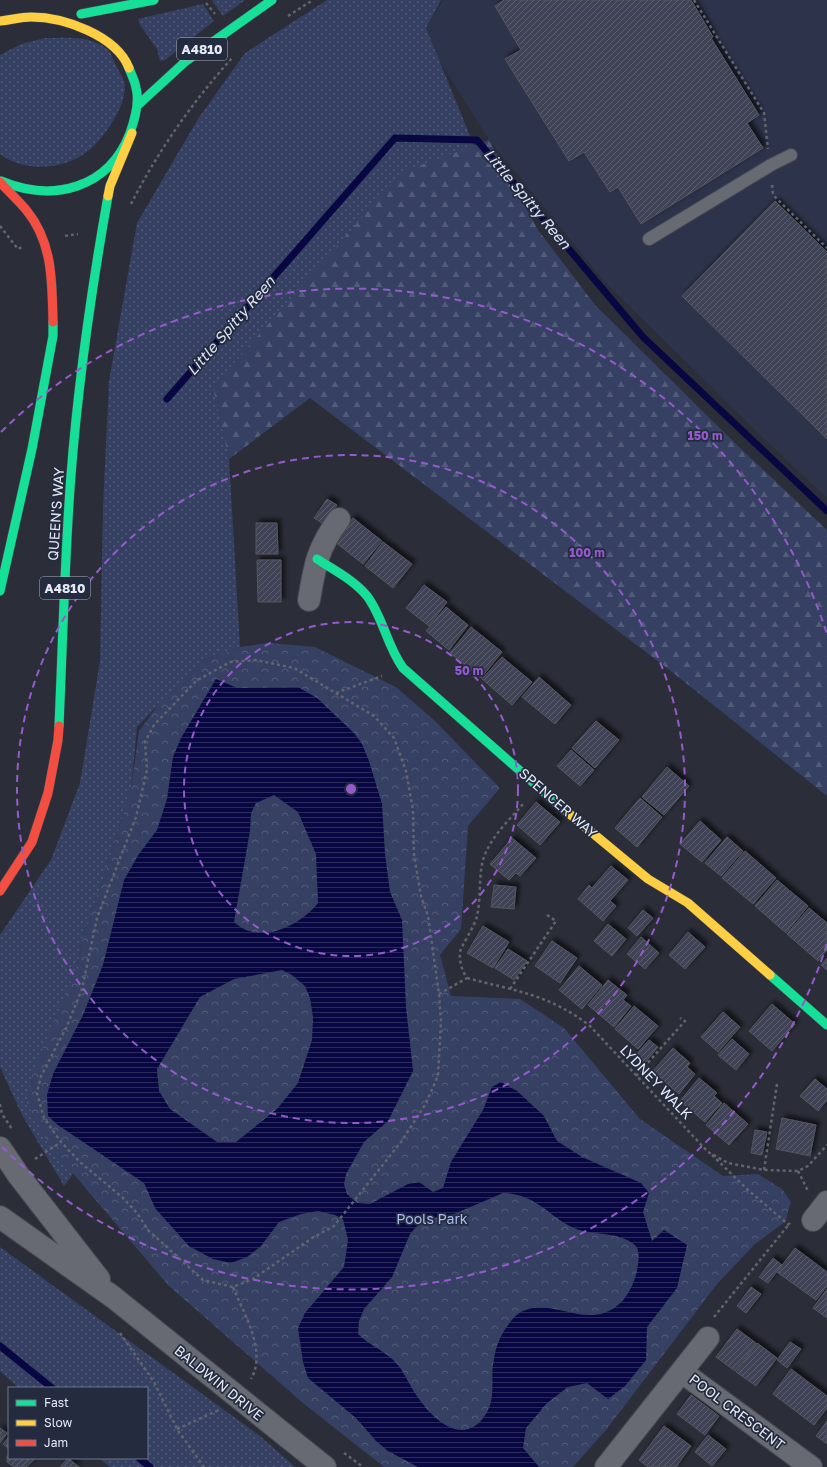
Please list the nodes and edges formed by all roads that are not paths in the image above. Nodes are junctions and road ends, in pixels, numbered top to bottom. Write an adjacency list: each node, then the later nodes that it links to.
1 (154, 0): 7 (main road)
2 (272, 0): 9 (main road, A4810)
3 (36, 7): 5 (main road)
4 (0, 10): 5 (main road)
5 (14, 12): 6 (main road)
6 (0, 20)
7 (93, 21)
8 (105, 28): 9 (main road)
9 (138, 105): 10 (main road)
10 (132, 133): 12 (main road); 18 (main road, QUEEN'S WAY / A4810)
11 (791, 155): 13 (lane)
12 (0, 181): 16 (main road)
13 (649, 239)
14 (339, 519): 15 (street)
15 (316, 559): 17 (street); 19 (main road, SPENCER WAY)
16 (0, 591)
17 (309, 600)
18 (0, 891)
19 (827, 1025)
20 (0, 1148): 24 (street)
21 (819, 1200): 23 (street)
22 (0, 1217): 24 (street)
23 (813, 1220)
24 (113, 1298): 27 (street, BALDWIN DRIVE)
25 (708, 1338): 26 (street, POOL CRESCENT)
26 (682, 1372): 28 (street, POOL CRESCENT); 29 (street, POOL CRESCENT)
27 (325, 1467)
28 (606, 1467)
29 (811, 1467)

